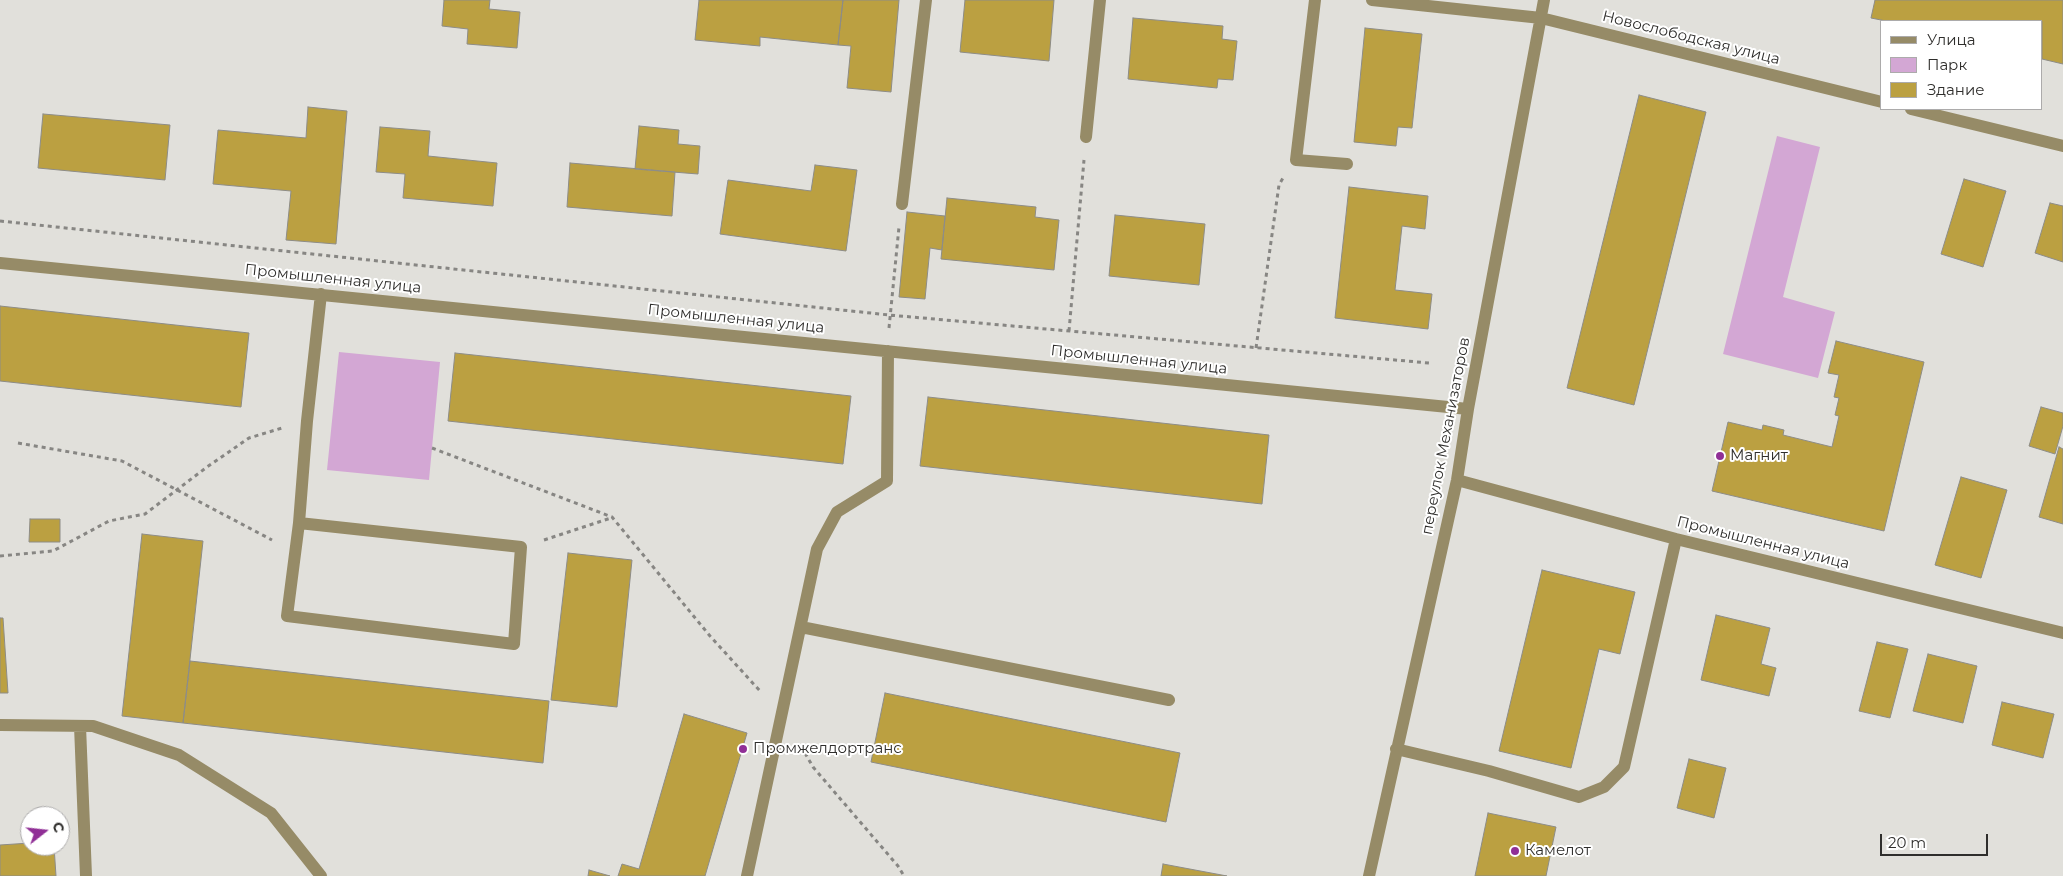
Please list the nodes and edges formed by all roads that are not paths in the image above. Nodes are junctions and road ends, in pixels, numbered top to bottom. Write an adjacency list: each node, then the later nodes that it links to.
1 (926, 0): 12 (street)
2 (1100, 0): 9 (street)
3 (1314, 0): 11 (street)
4 (1372, 0): 6 (street, Новослободская улица)
5 (1544, 0): 6 (street, переулок Механизаторов)
6 (1541, 18): 7 (street, Новослободская улица); 16 (street, переулок Механизаторов)
7 (1880, 102)
8 (1915, 110): 10 (street)
9 (1086, 137)
10 (2063, 146)
11 (1347, 164)
12 (902, 204)
13 (0, 263): 14 (street, Промышленная улица)
14 (321, 294): 15 (street, Промышленная улица); 18 (street)
15 (888, 351): 16 (street, Промышленная улица); 20 (street)
16 (1468, 409): 17 (street, переулок Механизаторов)
17 (1456, 480): 19 (street, Промышленная улица); 25 (street, переулок Механизаторов)
18 (299, 523): 18 (street)
19 (1676, 539): 21 (street, Промышленная улица); 25 (street)
20 (801, 627): 22 (street); 28 (street)
21 (2063, 633)
22 (1169, 700)
23 (0, 725): 24 (street)
24 (80, 726): 26 (street); 27 (street)
25 (1396, 749): 29 (street, переулок Механизаторов)
26 (86, 876)
27 (321, 876)
28 (747, 876)
29 (1369, 876)

